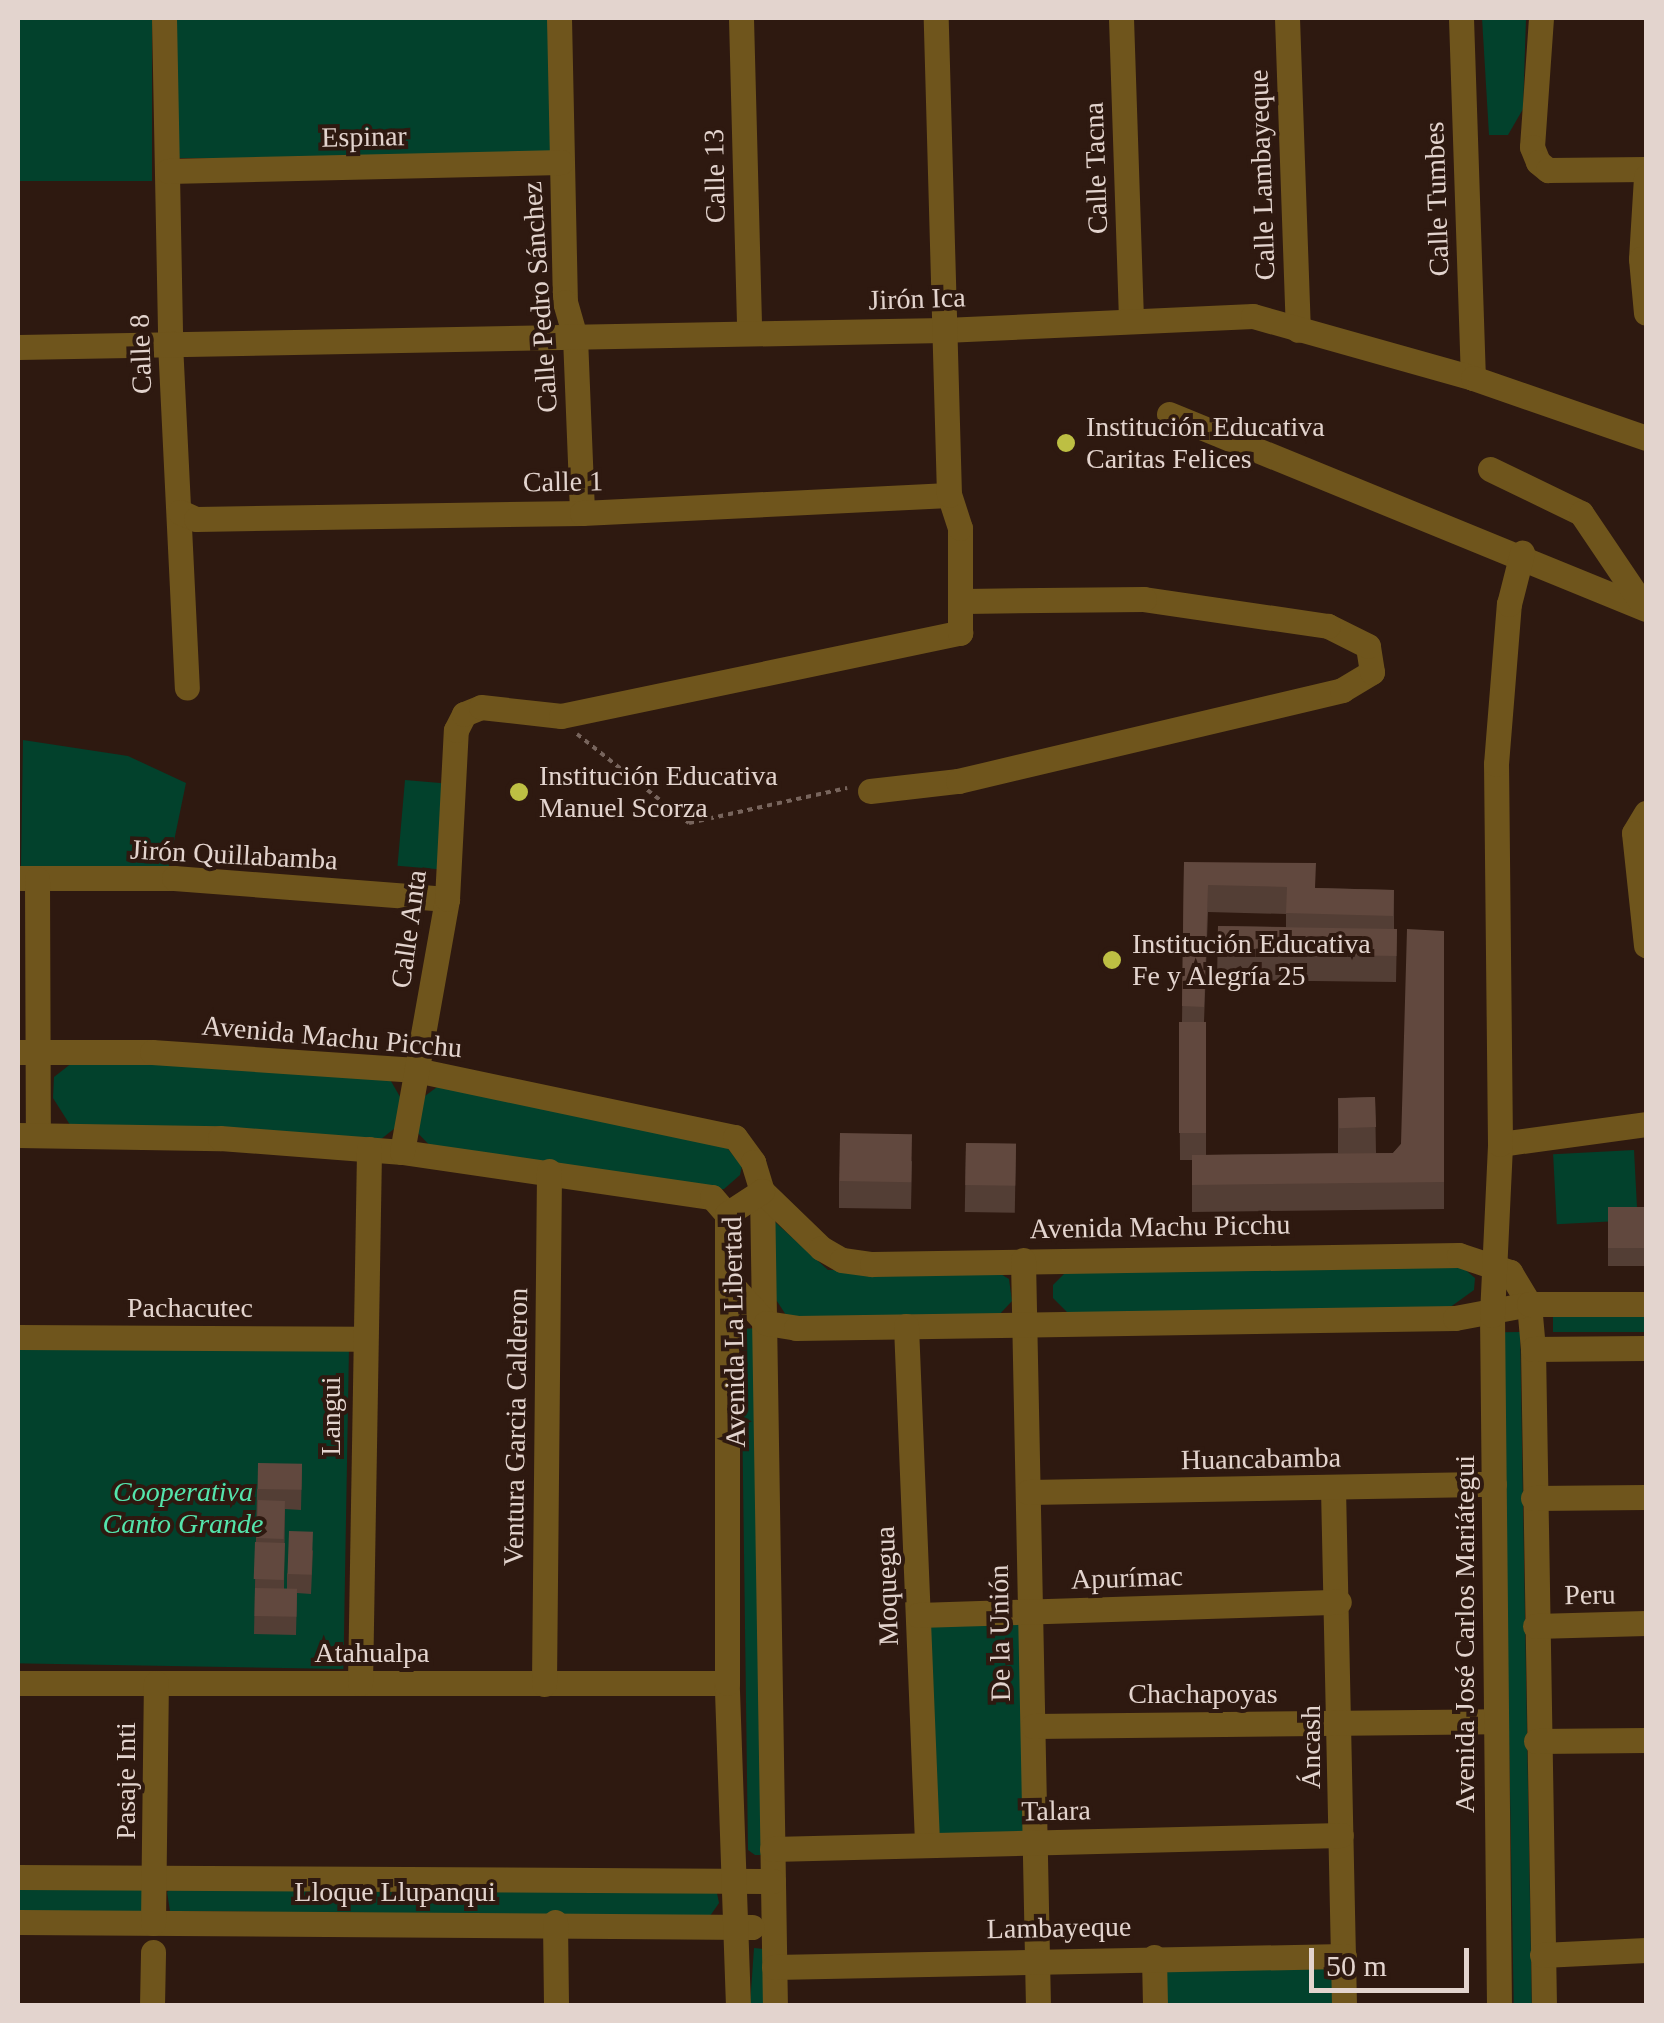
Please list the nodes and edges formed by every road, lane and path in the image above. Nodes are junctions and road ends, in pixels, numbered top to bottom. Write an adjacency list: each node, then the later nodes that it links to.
1 (164, 18): 11 (street, Calle 8)
2 (560, 18): 9 (street, Calle Pedro Sánchez)
3 (741, 18): 17 (street, Calle 13)
4 (936, 18): 15 (street)
5 (1121, 18): 14 (street, Calle Tacna)
6 (1287, 18): 16 (street, Calle Lambayeque)
7 (1461, 18): 21 (street, Calle Tumbes)
8 (1541, 18): 10 (street)
9 (562, 162): 11 (street, Espinar); 18 (street, Calle Pedro Sánchez)
10 (1646, 169)
11 (168, 171): 19 (street, Calle 8)
12 (1646, 177): 13 (street)
13 (1646, 313)
14 (1131, 316): 15 (street, Jirón Ica); 16 (street, Jirón Ica)
15 (944, 330): 17 (street, Jirón Ica); 25 (street)
16 (1298, 330): 21 (street, Jirón Ica)
17 (749, 333): 18 (street, Jirón Ica)
18 (575, 336): 19 (street, Jirón Ica); 27 (street, Calle Pedro Sánchez)
19 (170, 343): 20 (street, Jirón Ica); 26 (street, Calle 8)
20 (18, 347)
21 (1473, 378): 23 (street, Jirón Ica)
22 (1169, 414): 28 (street)
23 (1646, 438)
24 (1490, 469): 30 (street)
25 (948, 495): 27 (street, Calle 1); 29 (street)
26 (180, 512): 27 (street, Calle 1); 31 (street, Calle 8)
27 (582, 512)
28 (1522, 553): 30 (street); 42 (street, Avenida José Carlos Mariátegui)
29 (964, 602): 32 (street); 33 (street)
30 (1645, 607)
31 (187, 688)
32 (560, 716): 33 (path); 36 (street, Calle Anta)
33 (870, 791)
34 (1646, 813): 37 (street)
35 (27, 878): 36 (street, Jirón Quillabamba); 38 (street)
36 (447, 899): 39 (street, Calle Anta)
37 (1646, 945)
38 (28, 1052): 39 (street, Avenida Machu Picchu); 41 (street)
39 (416, 1070): 44 (street, Calle Anta); 46 (street, Avenida Machu Picchu)
40 (1646, 1124): 42 (street)
41 (28, 1135): 43 (street)
42 (1500, 1144): 49 (street, Avenida José Carlos Mariátegui)
43 (368, 1149): 44 (street); 58 (street, Langui)
44 (402, 1152): 45 (street)
45 (549, 1171): 47 (street); 77 (street, Ventura Garcia Calderon)
46 (762, 1191): 47 (street, Avenida La Libertad); 48 (street, Avenida Machu Picchu); 54 (street, Avenida La Libertad)
47 (727, 1214): 50 (street, Avenida La Libertad)
48 (1022, 1260): 49 (street, Avenida Machu Picchu); 55 (street, De la Unión)
49 (1493, 1262): 51 (street); 53 (street, Avenida José Carlos Mariátegui)
50 (729, 1282): 54 (street); 76 (street, Avenida La Libertad)
51 (1529, 1304): 52 (street); 53 (street); 60 (street)
52 (1646, 1304)
53 (1492, 1315): 55 (street); 61 (street, Avenida José Carlos Mariátegui)
54 (766, 1323): 56 (street); 86 (street, Avenida La Libertad)
55 (1024, 1324): 56 (street); 63 (street, De la Unión)
56 (906, 1326): 70 (street, Moquegua)
57 (18, 1337): 58 (street, Pachacutec)
58 (362, 1340): 73 (street, Langui)
59 (1646, 1348): 60 (street)
60 (1533, 1349): 65 (street)
61 (1494, 1484): 62 (street, Huancabamba); 66 (street, Avenida José Carlos Mariátegui)
62 (1333, 1488): 63 (street, Huancabamba); 68 (street, Áncash)
63 (1028, 1492): 69 (street, De la Unión)
64 (1646, 1497): 65 (street)
65 (1533, 1498): 67 (street)
66 (1495, 1568): 67 (street); 78 (street, Avenida José Carlos Mariátegui)
67 (1534, 1568): 72 (street)
68 (1339, 1602): 69 (street, Apurímac); 79 (street, Áncash)
69 (1028, 1611): 70 (street, Apurímac); 80 (street, De la Unión)
70 (918, 1615): 85 (street, Moquegua)
71 (1646, 1624): 72 (street, Peru)
72 (1535, 1626): 82 (street)
73 (360, 1682): 75 (street, Atahualpa); 77 (street, Atahualpa)
74 (18, 1683): 75 (street, Atahualpa)
75 (156, 1683): 88 (street, Pasaje Inti)
76 (727, 1683): 77 (street, Atahualpa); 89 (street, Avenida La Libertad)
77 (544, 1684)
78 (1495, 1721): 79 (street, Chachapoyas); 110 (street, Avenida José Carlos Mariátegui)
79 (1342, 1723): 80 (street, Chachapoyas); 83 (street, Áncash)
80 (1032, 1726): 84 (street, De la Unión)
81 (1646, 1740): 82 (street)
82 (1536, 1741): 99 (street)
83 (1340, 1835): 84 (street, Talara); 98 (street, Áncash)
84 (1036, 1841): 85 (street, Talara); 100 (street, De la Unión)
85 (927, 1843): 86 (street, Talara)
86 (772, 1849): 90 (street, Avenida La Libertad)
87 (18, 1877): 88 (street, Lloque Llupanqui)
88 (156, 1878): 89 (street, Lloque Llupanqui); 93 (street, Pasaje Inti)
89 (735, 1881): 90 (street, Lloque Llupanqui); 94 (street, Avenida La Libertad)
90 (773, 1881): 95 (street, Avenida La Libertad)
91 (18, 1922): 93 (street, Lloque Llupanqui)
92 (555, 1922): 93 (street, Lloque Llupanqui); 94 (street, Lloque Llupanqui); 104 (street)
93 (154, 1923)
94 (736, 1926): 95 (street, Lloque Llupanqui); 105 (street, Avenida La Libertad)
95 (773, 1927): 102 (street, Avenida La Libertad)
96 (1646, 1950): 99 (street)
97 (153, 1952): 103 (street)
98 (1344, 1956): 101 (street, Lambayeque); 109 (street, Áncash)
99 (1542, 1956): 111 (street)
100 (1036, 1957): 101 (street, Lambayeque); 102 (street, Lambayeque); 107 (street, De la Unión)
101 (1154, 1957): 108 (street)
102 (774, 1966): 106 (street, Avenida La Libertad)
103 (152, 2006)
104 (556, 2006)
105 (738, 2006)
106 (774, 2006)
107 (1038, 2006)
108 (1155, 2006)
109 (1344, 2006)
110 (1499, 2006)
111 (1544, 2006)

